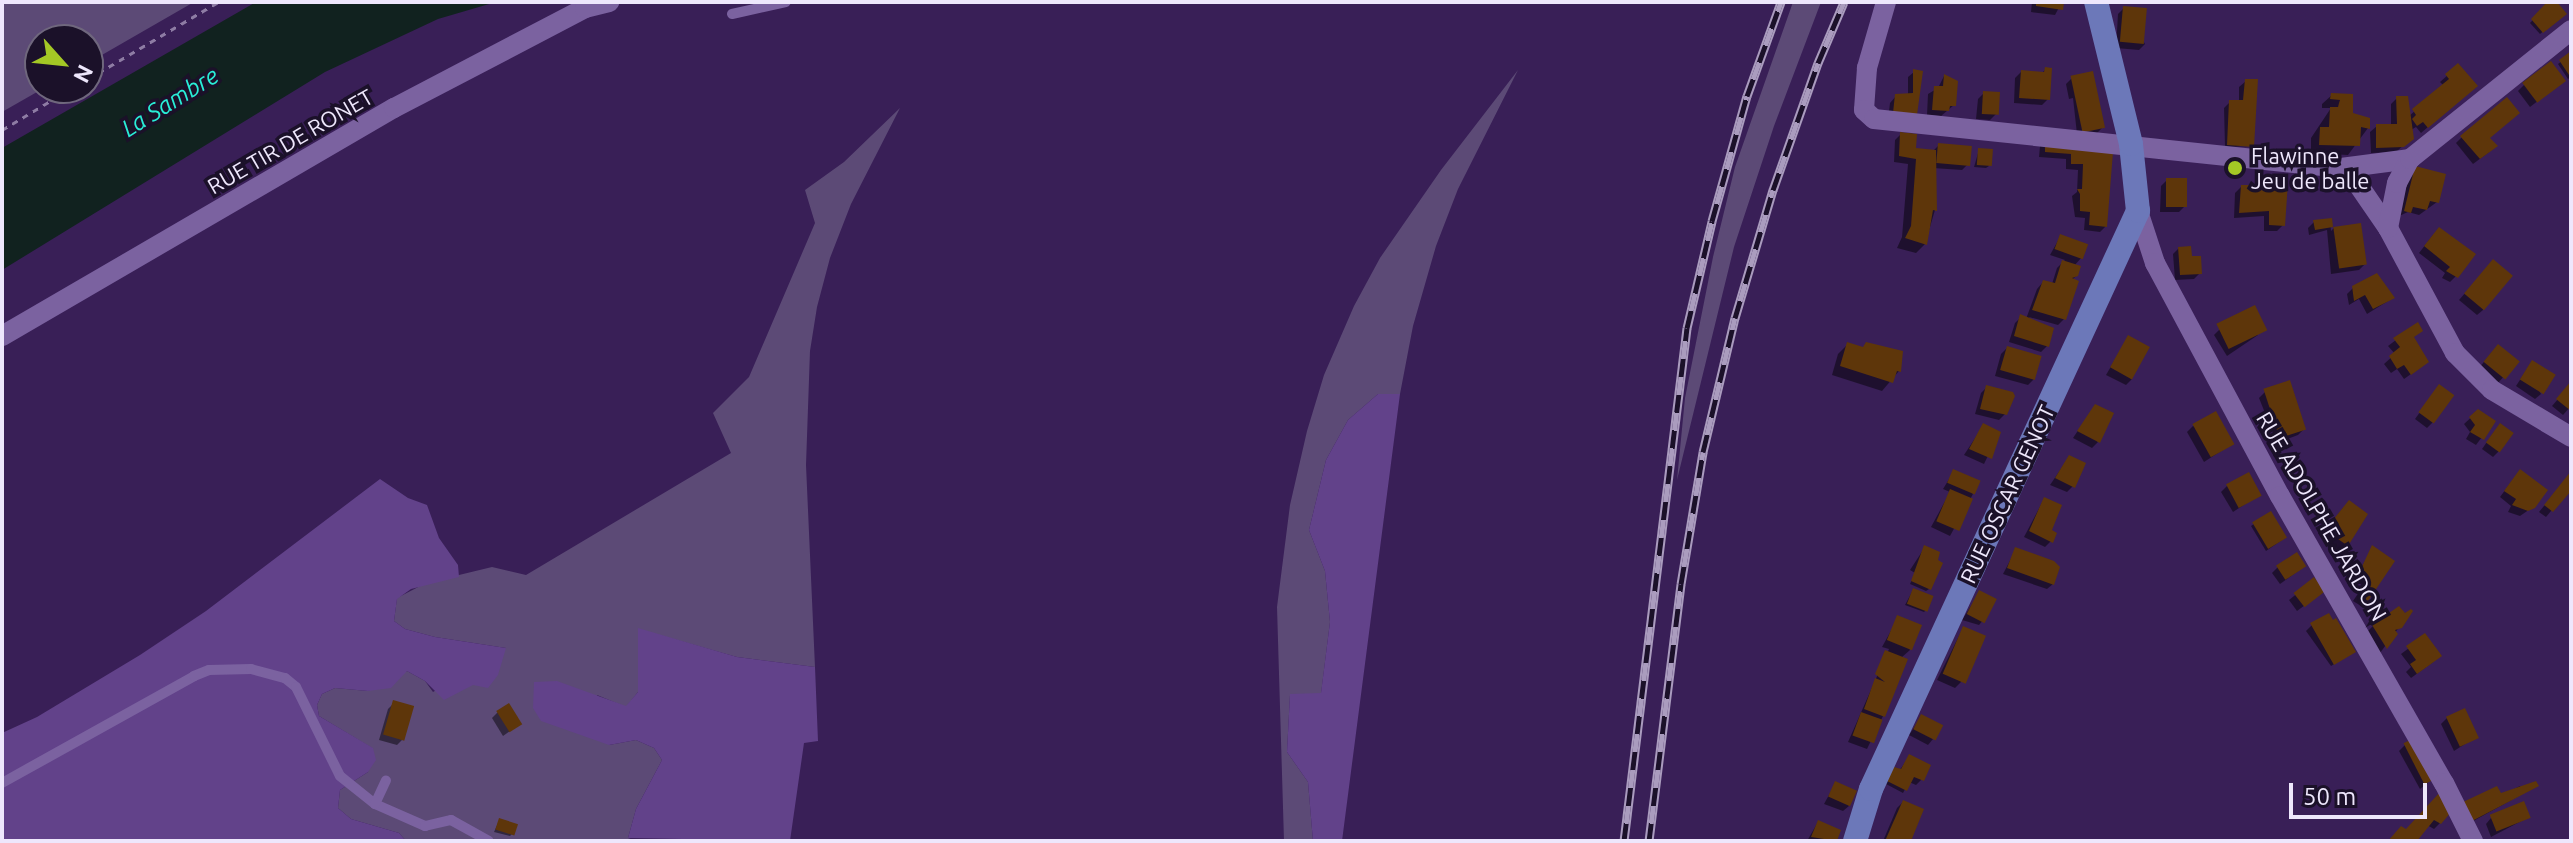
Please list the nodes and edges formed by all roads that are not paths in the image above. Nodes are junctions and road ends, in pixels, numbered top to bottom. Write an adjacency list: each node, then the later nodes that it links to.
1 (609, 2): 12 (street, RUE TIR DE RONET)
2 (786, 2): 5 (lane)
3 (1886, 2): 7 (street)
4 (2096, 2): 7 (street)
5 (732, 14)
6 (2571, 30): 8 (street)
7 (2131, 144): 9 (street); 10 (street)
8 (2410, 159): 9 (street); 11 (street)
9 (2341, 168): 11 (street)
10 (2138, 211): 18 (street, RUE OSCAR GENOT); 19 (street, RUE ADOLPHE JARDON)
11 (2388, 228): 13 (street)
12 (2, 336)
13 (2571, 437)
14 (386, 780): 16 (lane)
15 (2, 783): 16 (lane)
16 (375, 804): 17 (lane)
17 (489, 841)
18 (1855, 841)
19 (2473, 841)

